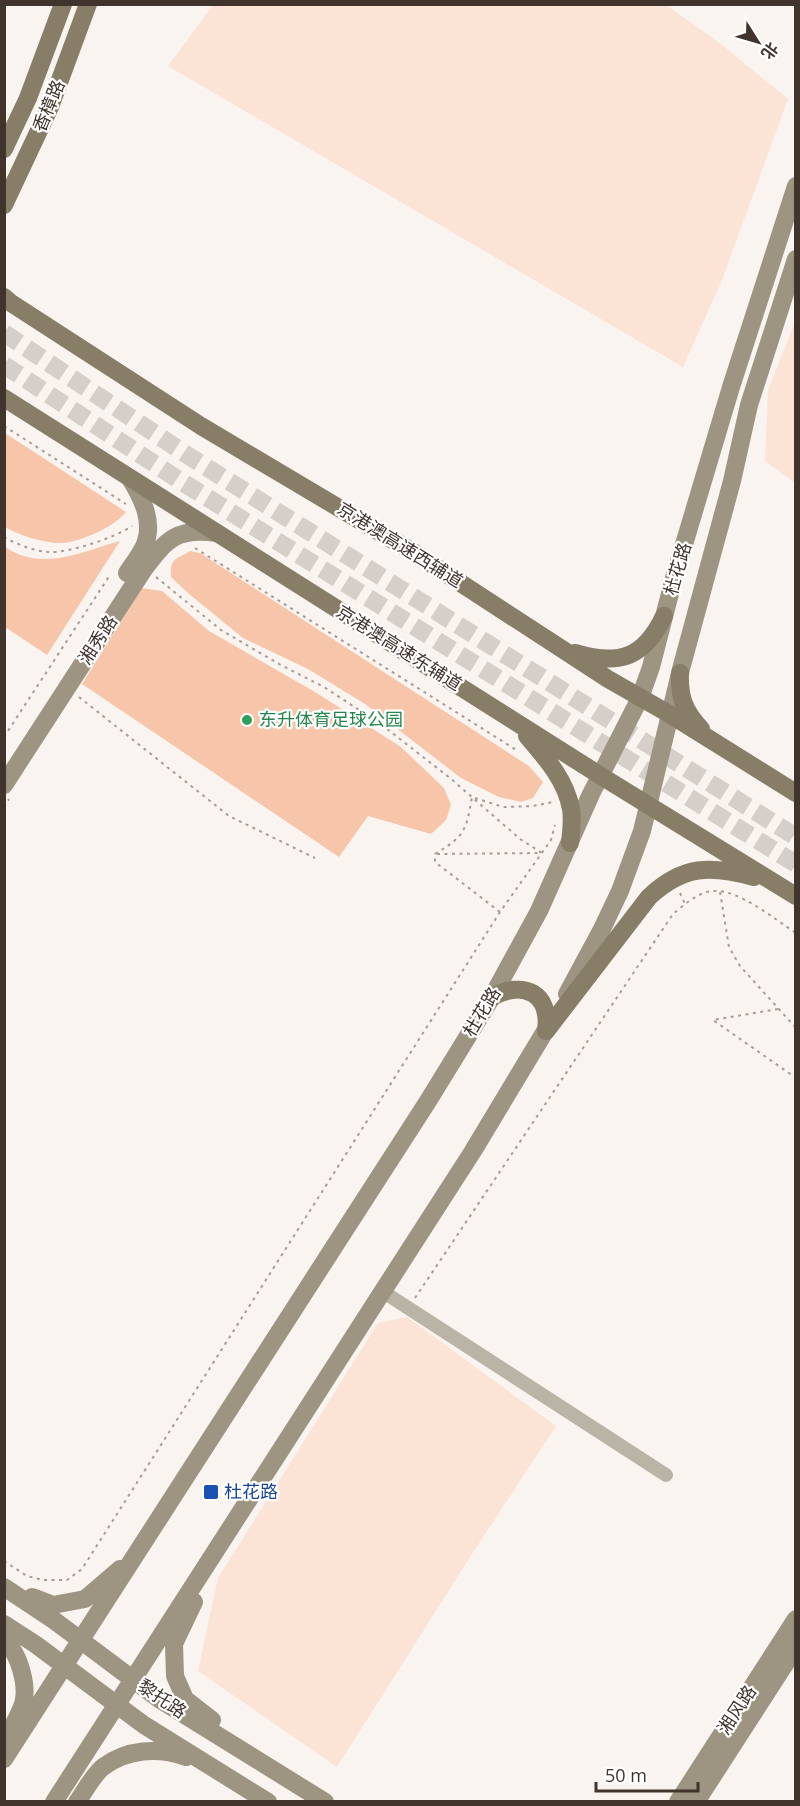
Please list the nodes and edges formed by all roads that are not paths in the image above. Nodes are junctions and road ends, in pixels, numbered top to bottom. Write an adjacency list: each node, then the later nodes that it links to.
1 (63, 4): 3 (main road, 香樟路)
2 (88, 4): 5 (main road, 香樟路)
3 (4, 149)
4 (795, 186): 11 (street, 杜花路)
5 (4, 204)
6 (795, 259): 13 (street, 杜花路)
7 (4, 297): 12 (main road, 京港澳高速西辅道)
8 (4, 398): 9 (main road, 京港澳高速东辅道)
9 (131, 480): 10 (main road, 京港澳高速东辅道); 18 (street, 湘秀路)
10 (218, 533): 16 (main road, 京港澳高速东辅道); 20 (street, 湘秀路)
11 (664, 616): 12 (main road); 14 (street, 杜花路)
12 (560, 648): 14 (main road, 京港澳高速西辅道)
13 (680, 673): 15 (street, 杜花路); 17 (main road)
14 (640, 698): 15 (main road, 京港澳高速西辅道); 19 (street, 杜花路)
15 (671, 715): 17 (main road, 京港澳高速西辅道); 22 (street, 杜花路)
16 (509, 717): 19 (main road, 京港澳高速东辅道); 23 (main road)
17 (725, 749): 21 (main road, 京港澳高速西辅道)
18 (4, 765)
19 (600, 776): 22 (main road, 京港澳高速东辅道); 23 (street, 杜花路)
20 (7, 791)
21 (795, 793)
22 (648, 805): 24 (main road, 京港澳高速东辅道); 27 (street, 杜花路)
23 (570, 843): 26 (street, 杜花路)
24 (777, 884): 25 (main road, 京港澳高速东辅道); 27 (main road)
25 (795, 896)
26 (492, 997): 27 (main road); 30 (street, 杜花路)
27 (546, 1031): 28 (street, 杜花路)
28 (382, 1291): 29 (street); 31 (street, 杜花路)
29 (666, 1475)
30 (170, 1503): 32 (street); 35 (street, 杜花路)
31 (231, 1527): 39 (street, 杜花路); 48 (street)
32 (5, 1588): 35 (street, 黎托路)
33 (795, 1619): 49 (street, 湘风路)
34 (4, 1624): 38 (street, 黎托路)
35 (81, 1640): 38 (street, 杜花路); 39 (street, 黎托路)
36 (4, 1641): 41 (street)
37 (795, 1647): 50 (street, 湘风路)
38 (64, 1666): 40 (street, 黎托路); 42 (street, 杜花路)
39 (132, 1679): 40 (street, 杜花路); 47 (street, 黎托路)
40 (116, 1704): 43 (street, 黎托路); 44 (street, 杜花路)
41 (4, 1740)
42 (4, 1759)
43 (212, 1766): 45 (street); 46 (street, 黎托路)
44 (54, 1802)
45 (77, 1802)
46 (268, 1802)
47 (325, 1802)
48 (332, 1802)
49 (678, 1802)
50 (696, 1802)

